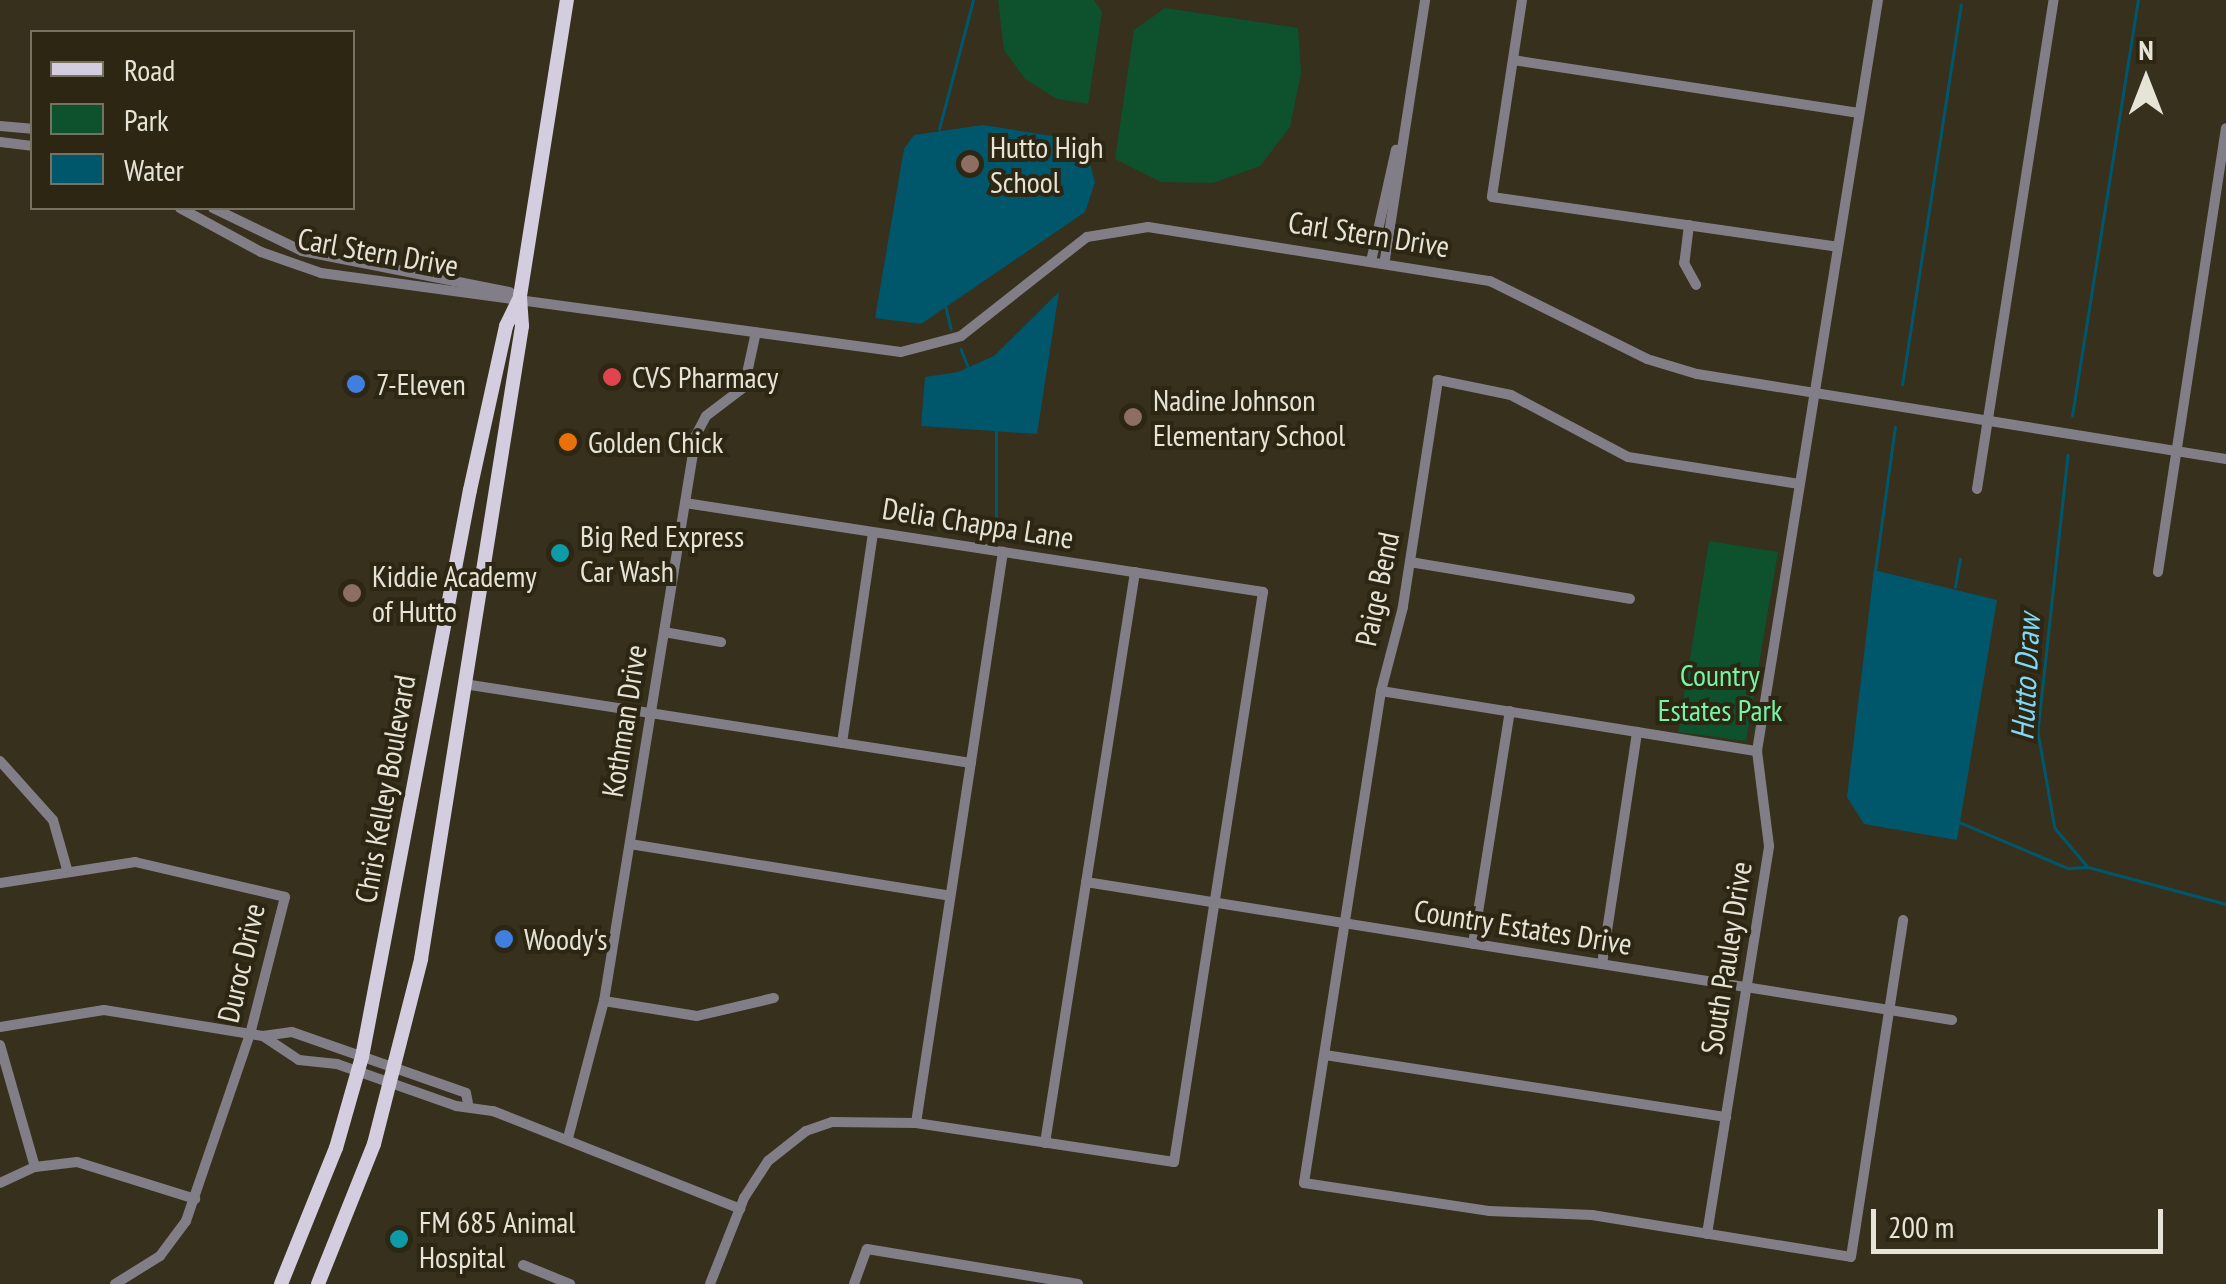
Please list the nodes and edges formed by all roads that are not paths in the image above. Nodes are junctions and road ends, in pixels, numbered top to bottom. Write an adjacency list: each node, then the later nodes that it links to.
1 (566, 0): 21 (main road, Chris Kelley Boulevard)
2 (1425, 0): 8 (street)
3 (1522, 0): 6 (street)
4 (1878, 0): 7 (street, South Pauley Drive)
5 (2054, 0): 24 (street)
6 (1513, 60): 7 (street); 16 (street)
7 (1859, 113): 17 (street, South Pauley Drive)
8 (1404, 125): 18 (street); 19 (street)
9 (0, 126): 11 (street)
10 (2226, 128): 25 (street)
11 (30, 129)
12 (0, 142): 13 (street)
13 (30, 146)
14 (184, 210): 21 (street, Carl Stern Drive)
15 (218, 210): 21 (street, Carl Stern Drive)
16 (1689, 225): 17 (street); 20 (street)
17 (1837, 248): 23 (street, South Pauley Drive)
18 (1372, 258): 19 (street, Carl Stern Drive); 22 (street, Carl Stern Drive)
19 (1385, 260): 23 (street, Carl Stern Drive)
20 (1696, 285)
21 (520, 296): 22 (street, Carl Stern Drive); 38 (main road, Chris Kelley Boulevard); 67 (main road, Chris Kelley Boulevard)
22 (756, 332): 29 (street, Kothman Drive)
23 (1813, 393): 24 (street, Carl Stern Drive); 27 (street, South Pauley Drive)
24 (1984, 421): 25 (street, Carl Stern Drive); 28 (street)
25 (2175, 451): 26 (street, Carl Stern Drive); 34 (street)
26 (2226, 459)
27 (1799, 484): 32 (street, Paige Bend); 44 (street, South Pauley Drive)
28 (1977, 489)
29 (685, 503): 30 (street, Delia Chappa Lane); 36 (street, Kothman Drive)
30 (873, 532): 31 (street, Delia Chappa Lane); 43 (street)
31 (1003, 552): 33 (street, Delia Chappa Lane); 46 (street)
32 (1410, 562): 35 (street); 39 (street, Paige Bend)
33 (1136, 572): 49 (street); 52 (street, Delia Chappa Lane)
34 (2158, 572)
35 (1630, 599)
36 (664, 632): 37 (street); 41 (street, Kothman Drive)
37 (721, 642)
38 (464, 684): 41 (street); 68 (main road, Chris Kelley Boulevard)
39 (1380, 691): 40 (street); 54 (street, Paige Bend)
40 (1510, 712): 42 (street); 55 (street)
41 (651, 713): 43 (street); 47 (street, Kothman Drive)
42 (1637, 732): 44 (street); 56 (street)
43 (842, 743): 46 (street)
44 (1757, 751): 57 (street, South Pauley Drive)
45 (0, 761): 48 (street)
46 (971, 763): 51 (street)
47 (630, 844): 51 (street); 59 (street, Kothman Drive)
48 (67, 869): 50 (street, Duroc Drive); 63 (street, Duroc Drive)
49 (1086, 882): 52 (street, Country Estates Drive); 72 (street)
50 (0, 883)
51 (950, 896): 70 (street)
52 (1215, 903): 54 (street, Country Estates Drive); 72 (street)
53 (1903, 920): 60 (street)
54 (1344, 924): 55 (street, Country Estates Drive); 66 (street, Paige Bend)
55 (1473, 944): 56 (street, Country Estates Drive)
56 (1602, 964): 57 (street, Country Estates Drive)
57 (1748, 988): 60 (street, Country Estates Drive); 69 (street, South Pauley Drive)
58 (774, 998): 59 (street)
59 (604, 1001): 71 (street, Kothman Drive)
60 (1889, 1010): 61 (street, Country Estates Drive); 77 (street)
61 (1952, 1020)
62 (0, 1027): 63 (street)
63 (250, 1034): 64 (street); 75 (street, Duroc Drive)
64 (263, 1036): 67 (street); 67 (street)
65 (0, 1045): 73 (street)
66 (1325, 1055): 69 (street); 77 (street, Paige Bend)
67 (360, 1064): 68 (street); 80 (main road, Chris Kelley Boulevard)
68 (394, 1075): 71 (street); 81 (main road, Chris Kelley Boulevard)
69 (1726, 1117): 77 (street, South Pauley Drive)
70 (916, 1123): 72 (street); 76 (street)
71 (568, 1138): 76 (street)
72 (1045, 1143)
73 (36, 1166): 74 (street); 75 (street)
74 (0, 1182)
75 (195, 1199): 79 (street, Duroc Drive)
76 (740, 1209): 83 (street)
77 (1707, 1234)
78 (523, 1265): 82 (street)
79 (115, 1284)
80 (281, 1284)
81 (318, 1284)
82 (570, 1284)
83 (710, 1284)
84 (854, 1284): 85 (street)
85 (1078, 1284)

